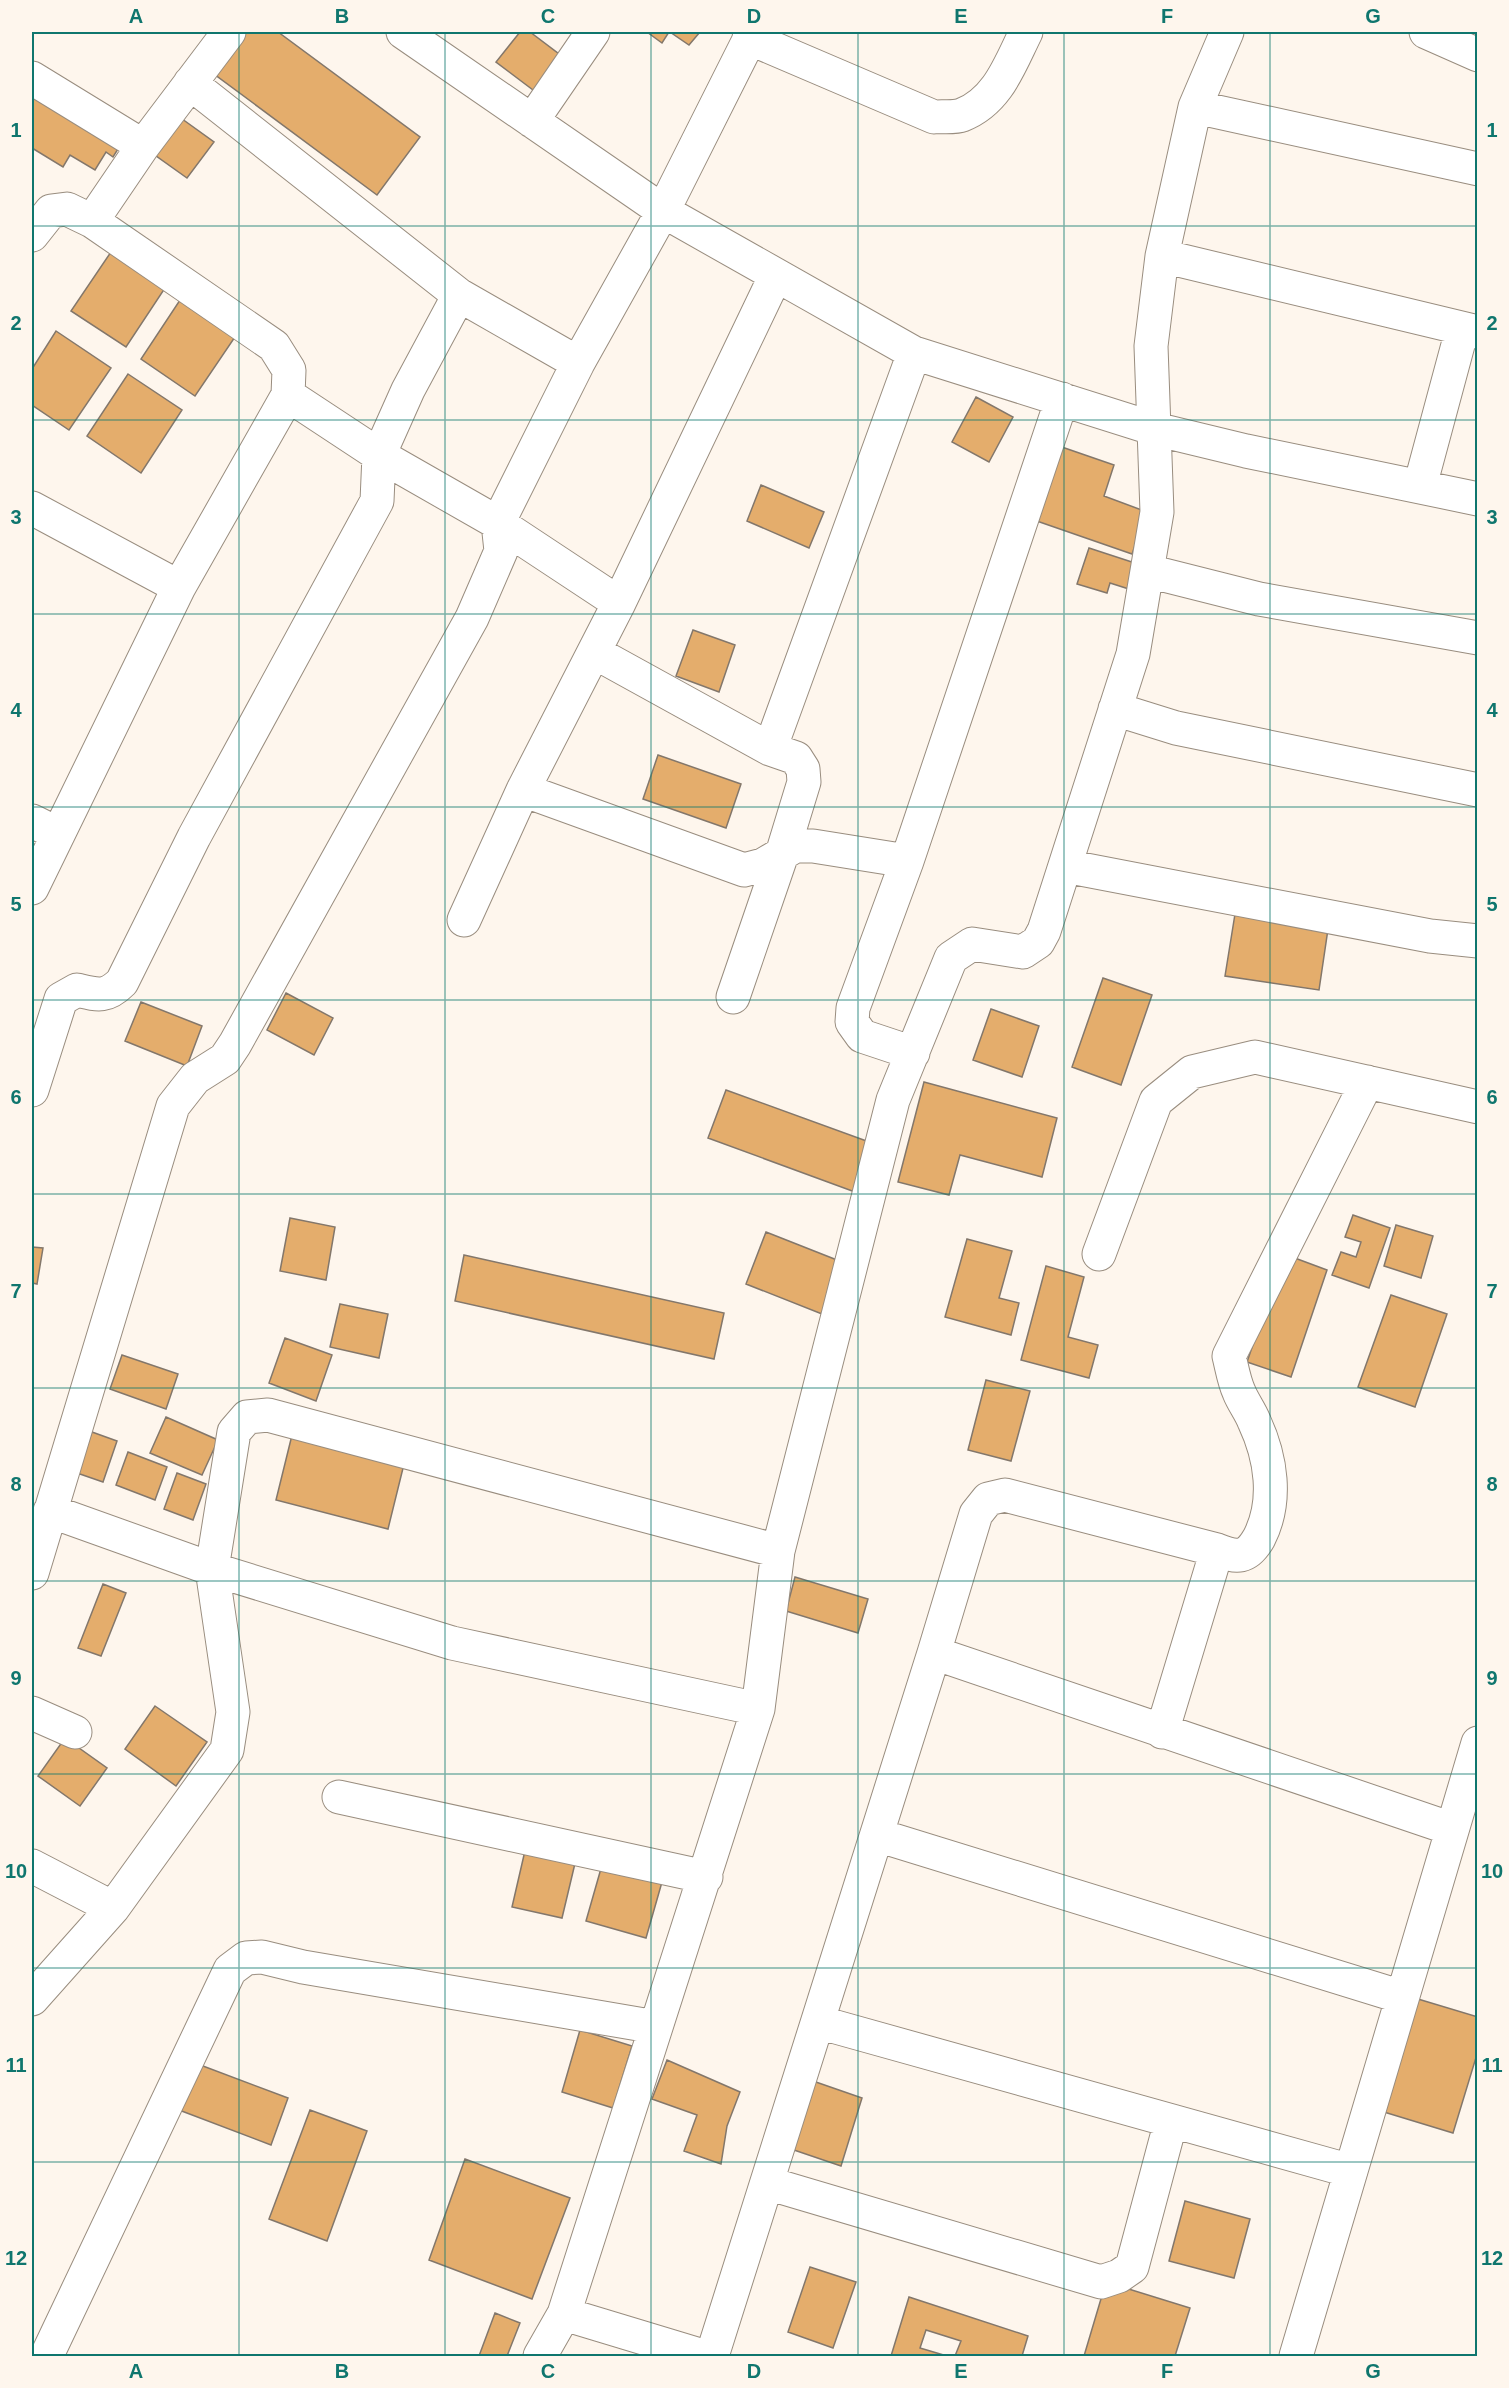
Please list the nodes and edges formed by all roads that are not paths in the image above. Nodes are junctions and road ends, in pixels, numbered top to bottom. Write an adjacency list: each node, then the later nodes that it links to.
1 (229, 32): 10 (street)
2 (403, 32): 12 (street)
3 (593, 32): 12 (street)
4 (1026, 32): 7 (street)
5 (1227, 32): 11 (street)
6 (1426, 32): 8 (street)
7 (751, 35): 15 (street)
8 (1478, 56)
9 (32, 78): 13 (street)
10 (190, 82): 13 (street); 20 (street)
11 (1195, 107): 14 (street); 18 (street)
12 (532, 121): 15 (street)
13 (142, 146): 16 (street)
14 (1478, 169)
15 (663, 211): 19 (street); 23 (street)
16 (92, 221): 17 (street); 24 (street)
17 (32, 235)
18 (1162, 256): 21 (street); 26 (street)
19 (776, 277): 22 (street); 34 (street)
20 (459, 296): 23 (street); 27 (street)
21 (1470, 331): 28 (street)
22 (914, 353): 25 (street); 38 (street)
23 (578, 363): 31 (street)
24 (288, 394): 27 (street); 33 (street)
25 (1062, 399): 26 (street); 43 (street)
26 (1155, 429): 28 (street); 32 (street)
27 (379, 455): 31 (street); 51 (street)
28 (1420, 486): 29 (street)
29 (1478, 499)
30 (32, 508): 33 (street)
31 (498, 523): 34 (street); 54 (street)
32 (1148, 571): 35 (street); 37 (street)
33 (179, 587): 41 (street)
34 (619, 603): 36 (street)
35 (1478, 638)
36 (594, 652): 38 (street); 39 (street)
37 (1114, 709): 40 (street); 44 (street)
38 (770, 749): 42 (street)
39 (523, 790): 42 (street); 46 (street)
40 (1478, 790)
41 (45, 828): 45 (street)
42 (782, 854): 43 (street); 48 (street)
43 (907, 861): 49 (street)
44 (1065, 866): 47 (street); 49 (street)
45 (32, 888)
46 (464, 920)
47 (1478, 941)
48 (733, 997)
49 (913, 1053): 56 (street)
50 (1367, 1082): 52 (street); 53 (street); 55 (street)
51 (32, 1090)
52 (1478, 1107)
53 (1099, 1254)
54 (50, 1512): 57 (street); 58 (street)
55 (1217, 1550): 59 (street); 63 (street)
56 (778, 1551): 57 (street); 60 (street)
57 (212, 1569): 60 (street); 70 (street)
58 (32, 1573)
59 (934, 1653): 63 (street); 67 (street)
60 (758, 1709): 69 (street)
61 (32, 1713): 62 (street)
62 (75, 1732)
63 (1162, 1732): 66 (street)
64 (1478, 1743): 66 (street)
65 (339, 1797): 69 (street)
66 (1452, 1828): 71 (street)
67 (877, 1835): 71 (street); 73 (street)
68 (32, 1866): 70 (street)
69 (706, 1876): 74 (street)
70 (113, 1908): 72 (street)
71 (1402, 1997): 76 (street)
72 (32, 1999)
73 (818, 2022): 75 (street); 77 (street)
74 (656, 2026): 78 (street); 79 (street)
75 (1171, 2121): 76 (street); 77 (street)
76 (1351, 2170): 83 (street)
77 (767, 2183): 82 (street)
78 (564, 2314): 80 (street); 81 (street)
79 (47, 2353)
80 (540, 2356)
81 (702, 2356)
82 (712, 2356)
83 (1296, 2356)

